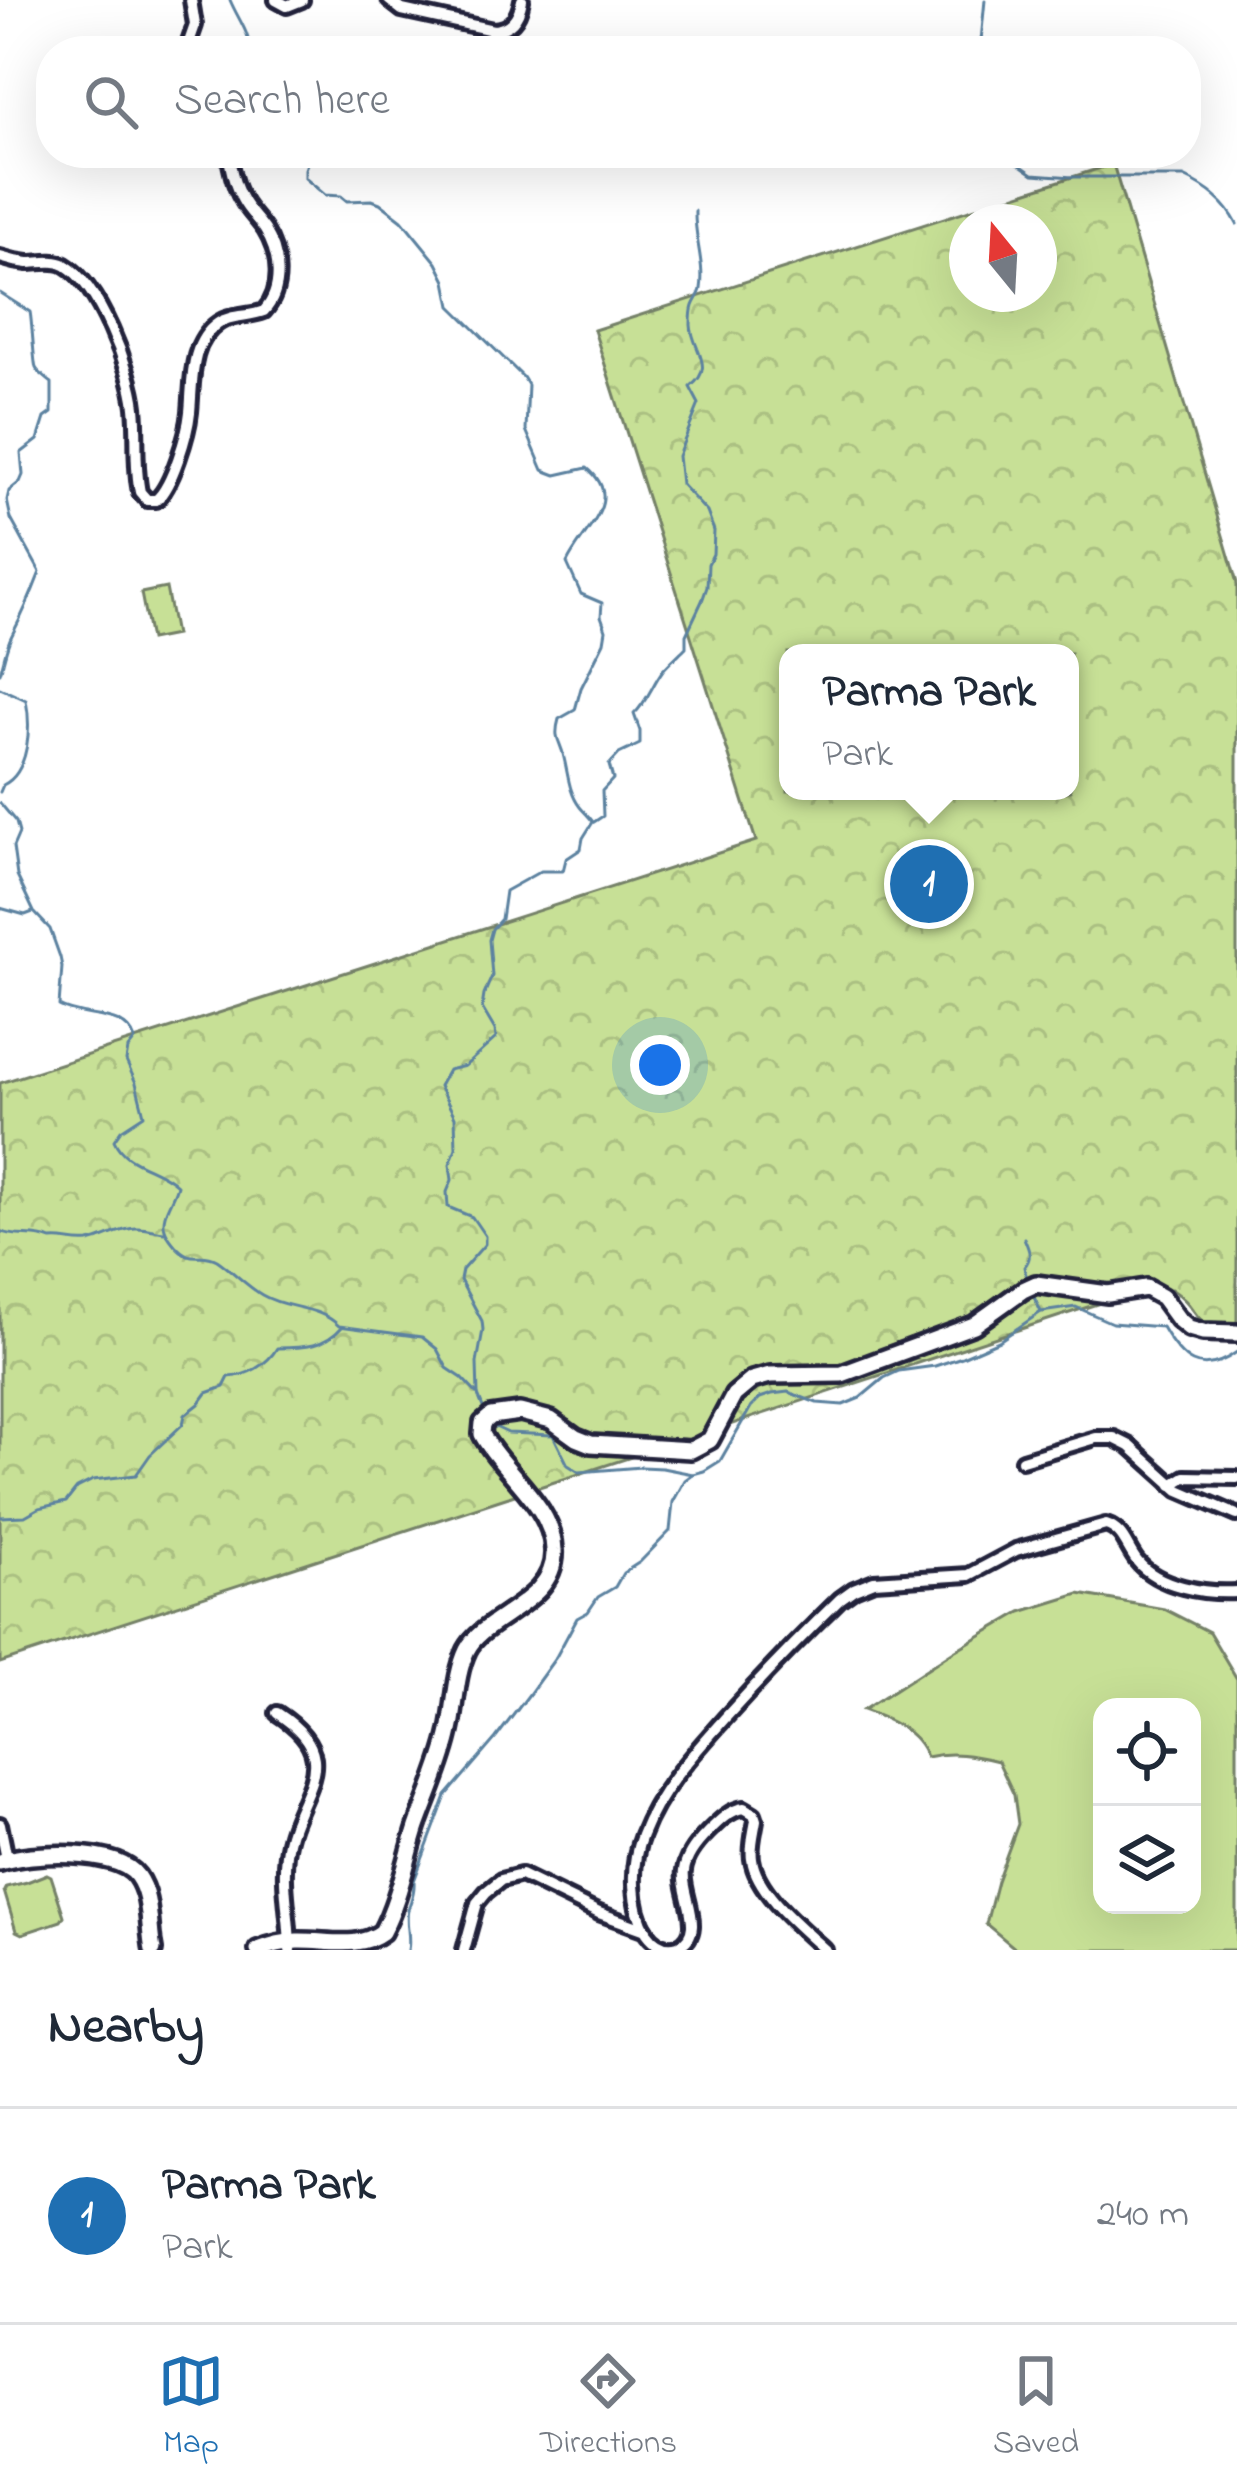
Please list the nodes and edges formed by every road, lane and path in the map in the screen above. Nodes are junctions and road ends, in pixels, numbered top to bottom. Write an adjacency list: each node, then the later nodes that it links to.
1 (191, 0): 6 (street)
2 (276, 0): 3 (street)
3 (302, 0)
4 (388, 0): 5 (street)
5 (522, 0)
6 (191, 36)
7 (232, 168): 8 (street)
8 (0, 257)
9 (1237, 1333): 19 (main road)
10 (1022, 1460): 12 (street)
11 (1237, 1478): 12 (street)
12 (1172, 1485): 13 (street)
13 (1237, 1515)
14 (1237, 1592): 18 (street)
15 (277, 1713): 19 (street)
16 (0, 1824): 17 (street)
17 (4, 1861): 20 (main road)
18 (646, 1930): 22 (street); 23 (street)
19 (290, 1946): 21 (main road)
20 (153, 1950)
21 (258, 1950)
22 (464, 1950)
23 (825, 1950)

